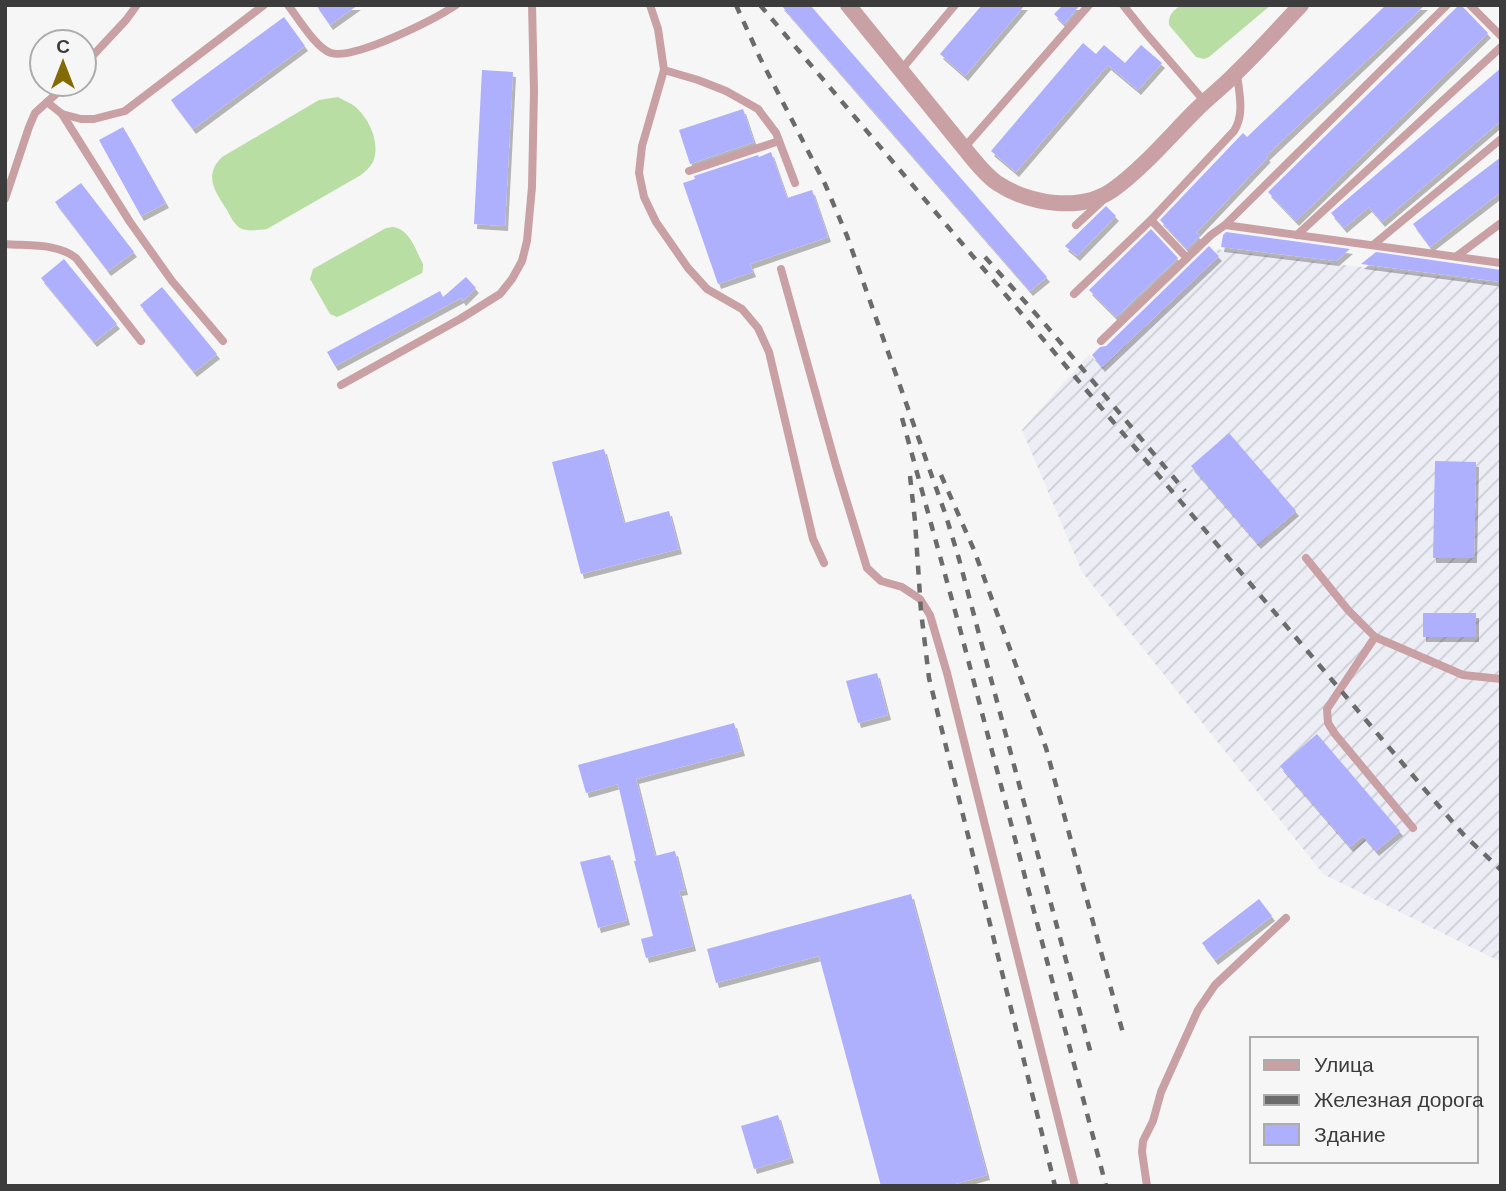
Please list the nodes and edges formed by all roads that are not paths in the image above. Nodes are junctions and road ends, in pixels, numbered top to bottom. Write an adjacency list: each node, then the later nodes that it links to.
1 (137, 5): 16 (lane)
2 (264, 5): 23 (lane)
3 (288, 5): 4 (lane)
4 (456, 5)
5 (531, 5): 46 (lane)
6 (650, 5): 17 (lane)
7 (848, 5): 18 (street)
8 (955, 5): 18 (lane)
9 (1088, 5): 26 (lane)
10 (1123, 5): 22 (lane)
11 (1301, 5): 19 (street)
12 (1447, 5): 34 (lane)
13 (1470, 5): 14 (lane)
14 (1501, 36)
15 (1501, 47): 35 (lane)
16 (98, 50)
17 (664, 70): 25 (lane); 48 (lane)
18 (900, 71): 26 (street)
19 (1237, 73): 22 (street); 31 (lane)
20 (53, 98): 21 (lane)
21 (47, 102): 23 (lane); 30 (lane)
22 (1205, 102): 29 (street)
23 (62, 114): 44 (lane)
24 (1501, 139): 37 (lane)
25 (779, 141): 27 (lane); 28 (lane)
26 (964, 148): 29 (street)
27 (689, 171)
28 (795, 183)
29 (1112, 191): 33 (lane)
30 (5, 199)
31 (1152, 220): 39 (lane); 42 (lane)
32 (1501, 223): 38 (lane)
33 (1076, 225)
34 (1225, 225): 35 (lane); 39 (lane)
35 (1297, 235): 37 (lane)
36 (5, 244): 43 (lane)
37 (1373, 244): 38 (lane)
38 (1457, 256): 40 (lane)
39 (1187, 258): 45 (lane)
40 (1501, 263)
41 (781, 269): 53 (lane)
42 (1074, 294)
43 (141, 341)
44 (223, 341)
45 (1101, 341)
46 (341, 385)
47 (1306, 558): 49 (lane)
48 (824, 563)
49 (1376, 637): 50 (lane); 51 (lane)
50 (1501, 679)
51 (1413, 828)
52 (1286, 918): 54 (lane)
53 (1074, 1186)
54 (1147, 1186)

